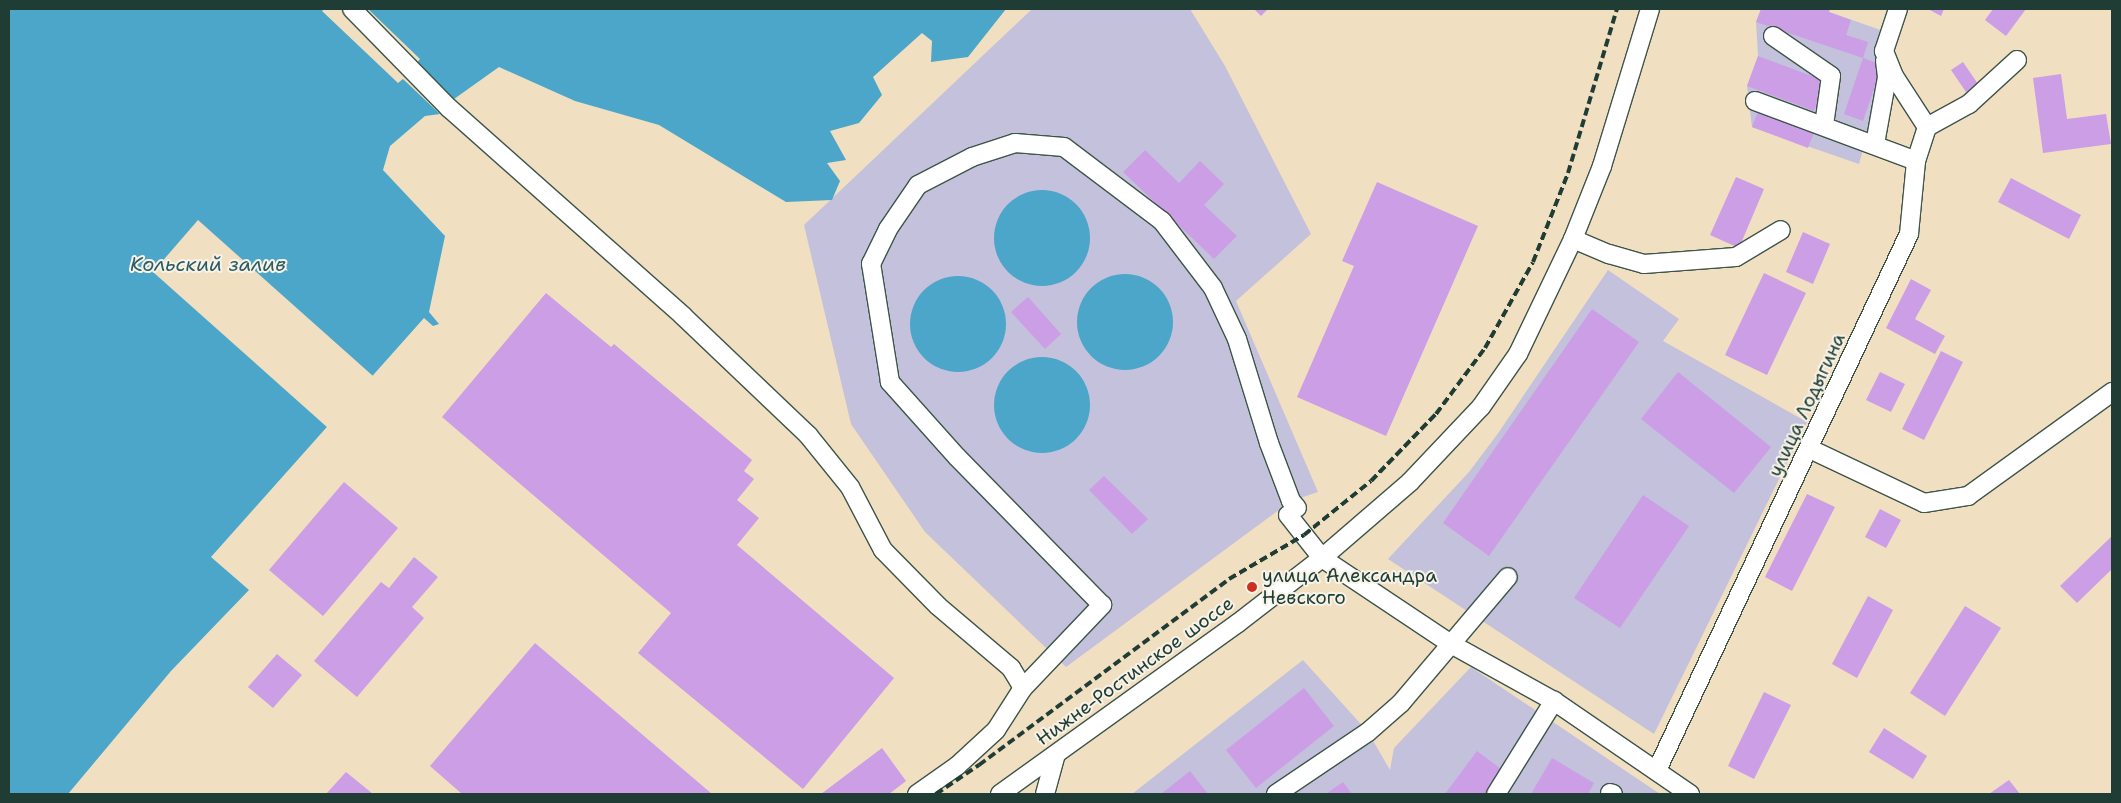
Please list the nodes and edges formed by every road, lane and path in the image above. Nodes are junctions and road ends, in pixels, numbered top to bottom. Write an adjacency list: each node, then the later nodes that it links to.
1 (352, 9): 20 (street)
2 (1650, 9): 14 (street, Нижне-Ростинское шоссе)
3 (1889, 9): 6 (street)
4 (1898, 9): 6 (street)
5 (1773, 36): 9 (street)
6 (1884, 51): 10 (street); 11 (street)
7 (2017, 60): 10 (street)
8 (1755, 101): 9 (street)
9 (1824, 125): 11 (street)
10 (1927, 127): 12 (street, улица Лодыгина)
11 (1875, 144): 12 (street)
12 (1916, 161): 16 (street, улица Лодыгина)
13 (1781, 230): 14 (street)
14 (1573, 239): 17 (street, Нижне-Ростинское шоссе)
15 (2112, 392): 16 (street)
16 (1810, 449): 23 (street, улица Лодыгина)
17 (1322, 558): 19 (street); 20 (street); 22 (street, Нижне-Ростинское шоссе)
18 (1508, 577): 19 (street)
19 (1451, 644): 21 (street); 27 (street)
20 (1023, 688): 24 (street)
21 (1554, 701): 23 (street); 28 (street)
22 (1056, 754): 25 (street, Нижне-Ростинское шоссе); 26 (street)
23 (1657, 770): 29 (street)
24 (917, 794)
25 (1000, 794)
26 (1045, 794)
27 (1276, 794)
28 (1496, 794)
29 (1690, 794)

